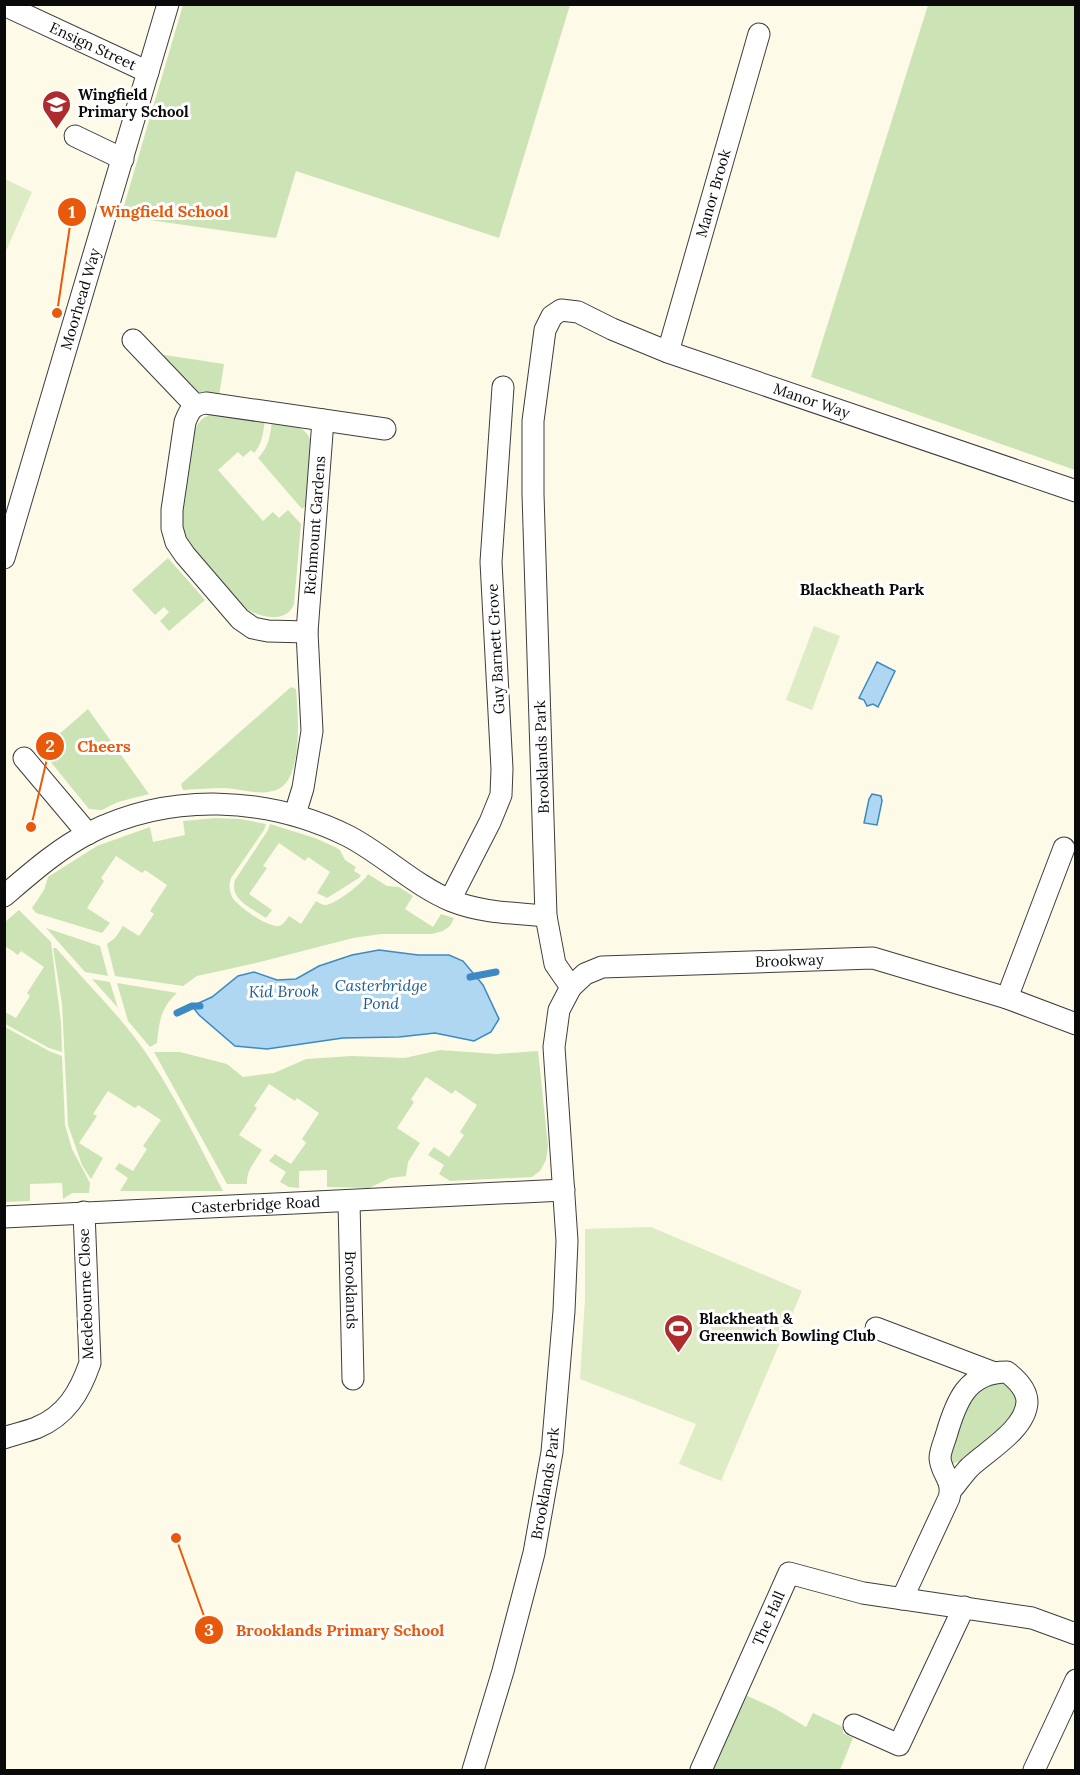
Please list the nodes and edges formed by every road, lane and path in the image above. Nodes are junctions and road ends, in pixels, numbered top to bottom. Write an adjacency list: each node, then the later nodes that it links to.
1 (168, 4): 4 (street, Moorhead Way)
2 (4, 5): 4 (street, Ensign Street)
3 (759, 34): 9 (street, Manor Brook)
4 (148, 72): 6 (street, Moorhead Way)
5 (75, 136): 6 (street)
6 (123, 159): 15 (street, Moorhead Way)
7 (552, 316): 9 (street, Manor Way); 23 (street, Brooklands Park)
8 (133, 340): 11 (street)
9 (668, 352): 14 (street, Manor Way)
10 (503, 387): 22 (street, Guy Barnett Grove)
11 (195, 405): 12 (street); 16 (street)
12 (323, 420): 13 (street); 16 (street, Richmount Gardens)
13 (386, 429)
14 (1076, 490)
15 (4, 558)
16 (307, 632): 18 (street, Richmount Gardens)
17 (24, 758): 19 (street)
18 (295, 814): 19 (street); 22 (street)
19 (88, 834): 21 (street)
20 (1064, 848): 25 (street)
21 (4, 896)
22 (450, 900): 23 (street)
23 (546, 916): 24 (street, Brooklands Park)
24 (572, 987): 25 (street, Brookway); 27 (street, Brooklands Park)
25 (1007, 998): 26 (street, Brookway)
26 (1076, 1024)
27 (564, 1190): 28 (street, Casterbridge Road); 41 (street, Brooklands Park)
28 (349, 1202): 29 (street, Casterbridge Road); 33 (street, Brooklands)
29 (84, 1212): 30 (street, Casterbridge Road); 34 (street, Medebourne Close)
30 (4, 1217)
31 (876, 1328): 32 (street)
32 (992, 1372): 35 (street); 35 (street)
33 (353, 1379)
34 (4, 1438)
35 (952, 1489): 36 (street)
36 (902, 1599): 37 (street, The Hall); 42 (street, The Hall)
37 (964, 1607): 38 (street, The Hall); 40 (street)
38 (1076, 1634)
39 (1076, 1680): 43 (street)
40 (854, 1725)
41 (473, 1770)
42 (701, 1770)
43 (1034, 1770)

